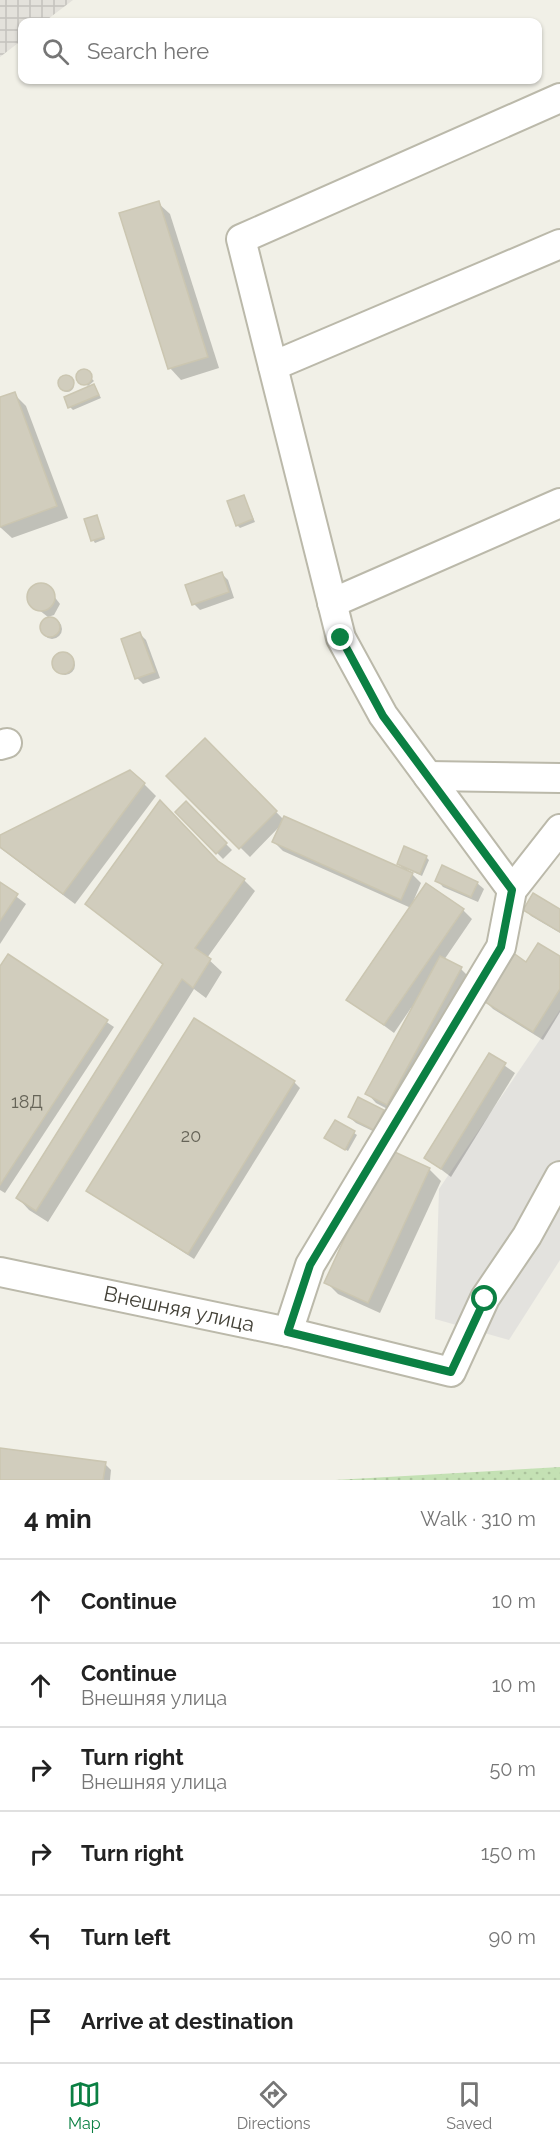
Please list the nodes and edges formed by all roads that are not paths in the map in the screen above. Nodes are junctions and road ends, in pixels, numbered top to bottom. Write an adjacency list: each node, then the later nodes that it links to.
1 (560, 98): 3 (street)
2 (560, 244): 3 (street)
3 (273, 366): 5 (street)
4 (560, 503): 5 (street)
5 (332, 603): 6 (street)
6 (428, 776): 7 (street); 9 (street)
7 (560, 778)
8 (560, 829): 9 (street)
9 (512, 890): 12 (street)
10 (560, 1176): 12 (street, Внешняя улица)
11 (0, 1272): 12 (street, Внешняя улица)
12 (288, 1332)

